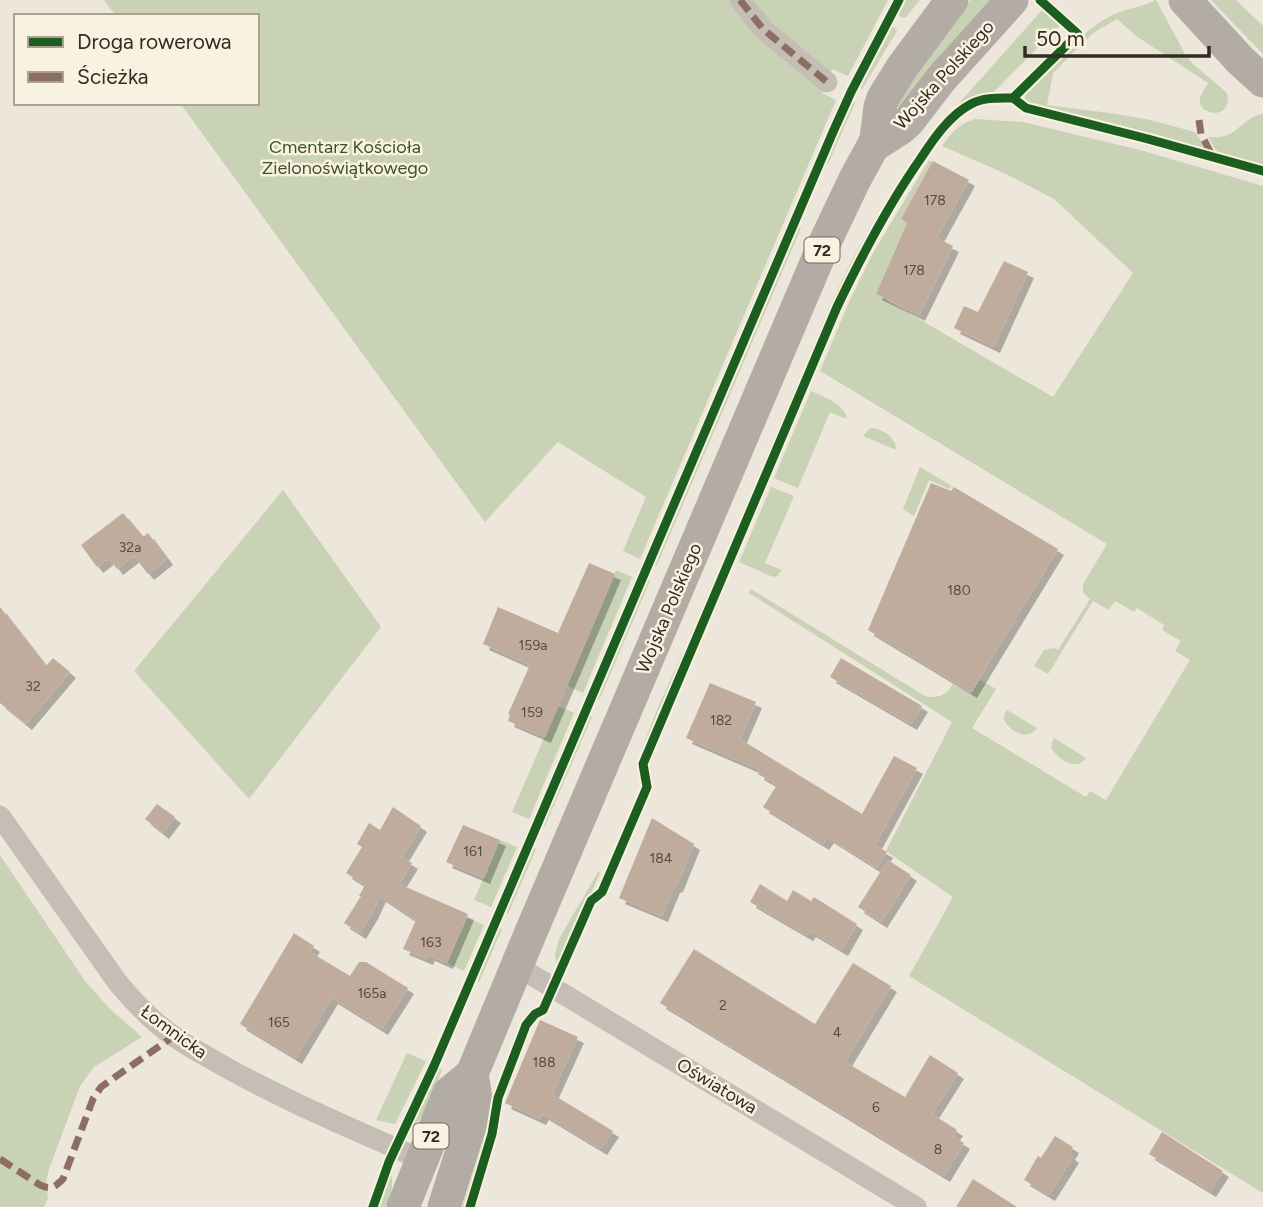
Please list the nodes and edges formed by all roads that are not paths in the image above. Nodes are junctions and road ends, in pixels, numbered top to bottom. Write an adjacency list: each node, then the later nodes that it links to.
1 (740, 0): 6 (street)
2 (952, 0): 7 (main road, Wojska Polskiego / 72)
3 (1012, 0): 7 (main road, Wojska Polskiego / 72)
4 (1185, 0): 5 (main road)
5 (1263, 81)
6 (827, 82)
7 (873, 146): 9 (main road, Wojska Polskiego / 72)
8 (0, 816): 11 (street, Łomnicka)
9 (517, 966): 10 (main road, Wojska Polskiego / 72); 14 (street, Oświatowa)
10 (472, 1074): 11 (main road, Wojska Polskiego / 72); 13 (main road, Wojska Polskiego / 72)
11 (422, 1160): 12 (main road, Wojska Polskiego / 72)
12 (403, 1207)
13 (444, 1207)
14 (916, 1207)

